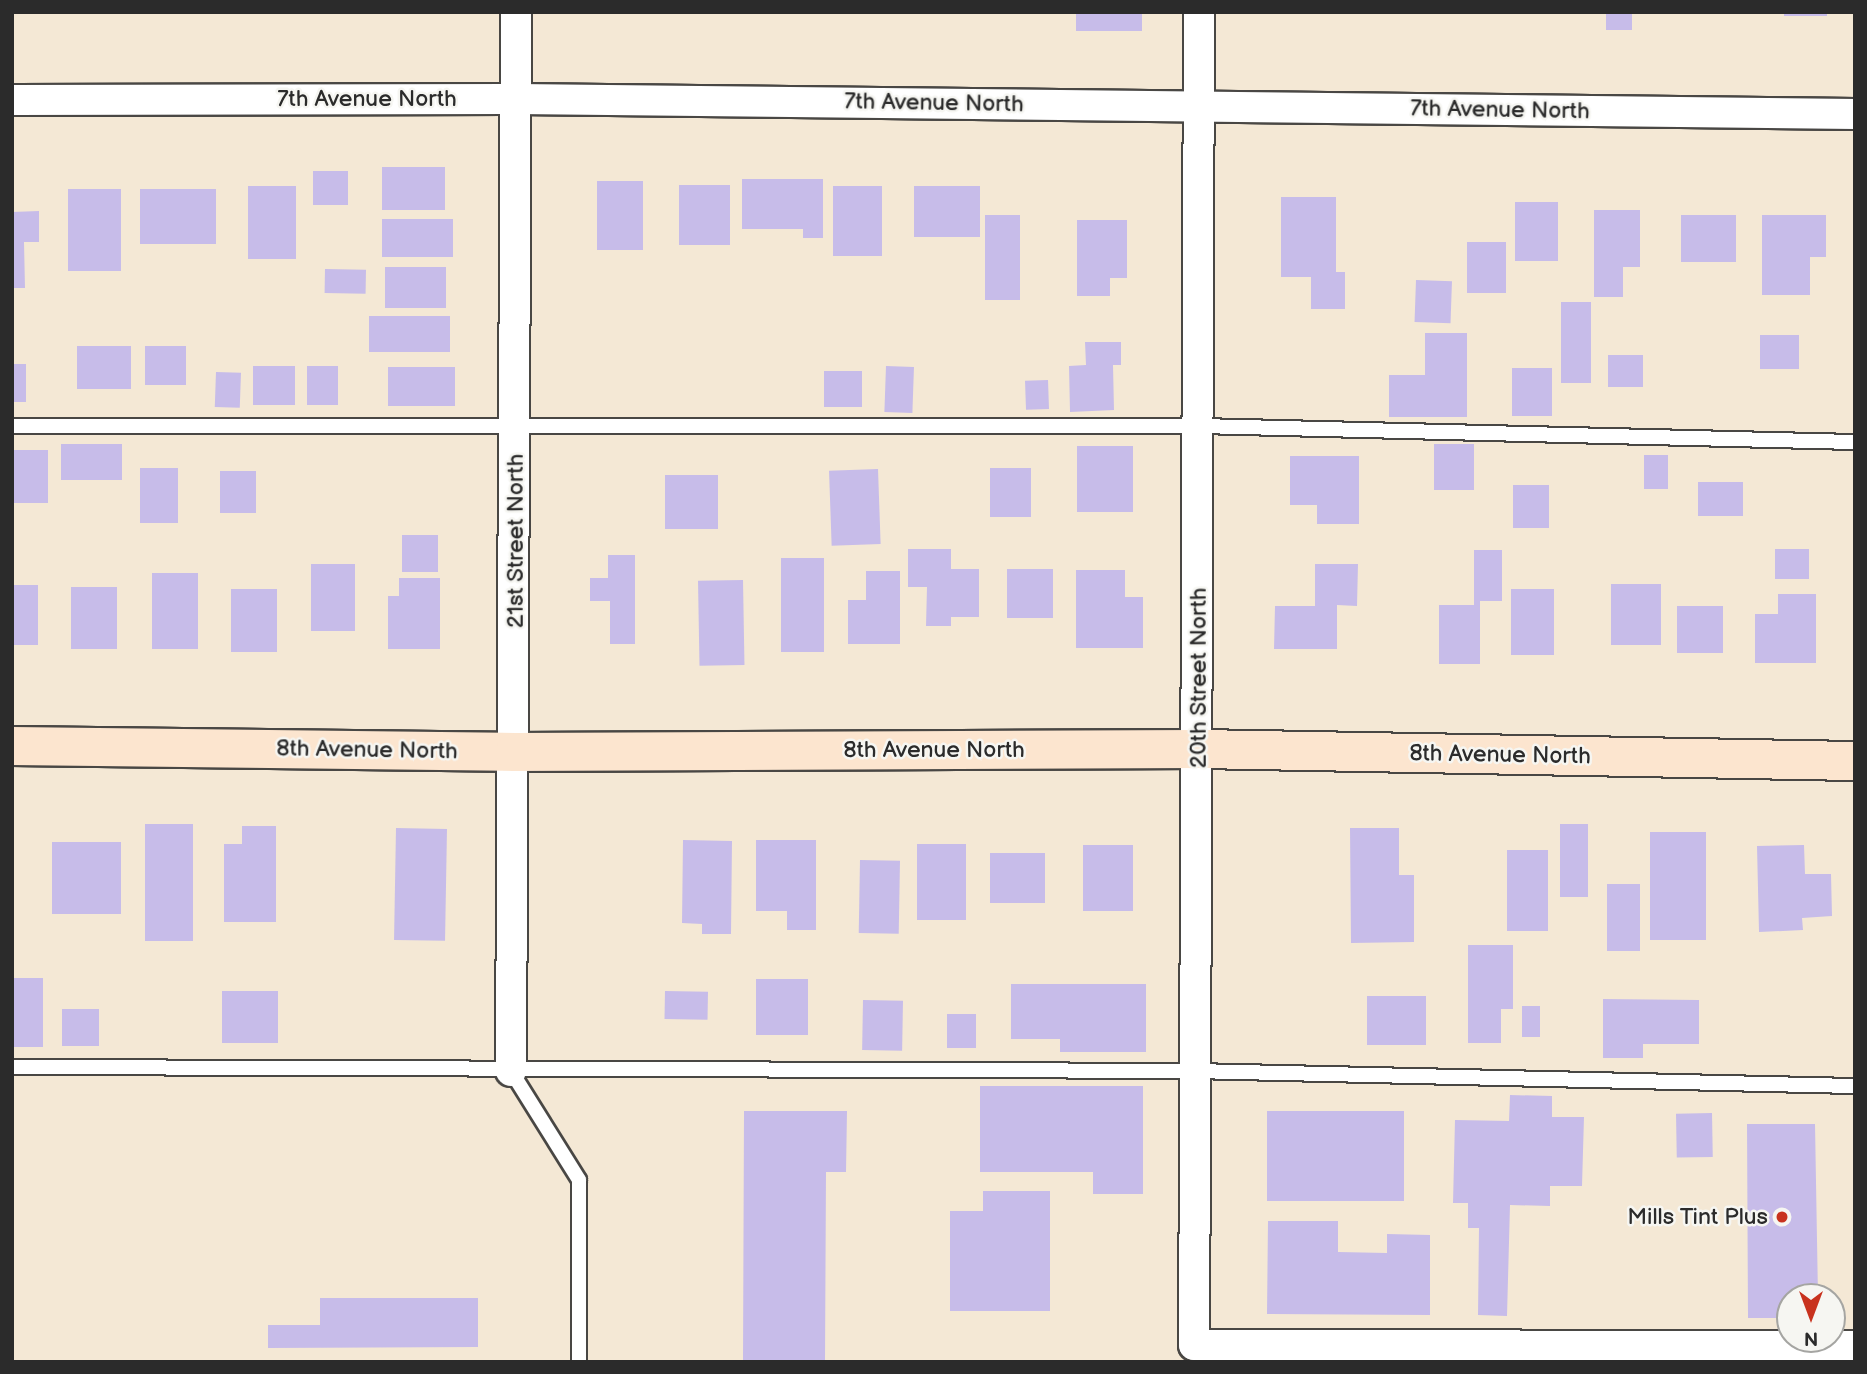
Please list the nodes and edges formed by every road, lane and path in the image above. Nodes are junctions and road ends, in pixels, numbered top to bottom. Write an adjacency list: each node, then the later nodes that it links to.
1 (516, 12): 3 (street, 21st Street North)
2 (1199, 12): 5 (street, 20th Street North)
3 (517, 99): 4 (street, 7th Avenue North); 5 (street, 7th Avenue North); 8 (street, 21st Street North)
4 (12, 100)
5 (1198, 106): 6 (street, 7th Avenue North); 9 (street, 20th Street North)
6 (1855, 114)
7 (12, 426): 8 (lane)
8 (516, 426): 9 (lane); 13 (street, 21st Street North)
9 (1199, 426): 10 (lane); 12 (street, 20th Street North)
10 (1855, 442)
11 (12, 746): 13 (street, 8th Avenue North)
12 (1199, 749): 13 (street, 8th Avenue North); 14 (street, 8th Avenue North); 17 (street, 20th Street North)
13 (515, 752): 16 (street, 21st Street North)
14 (1855, 761)
15 (12, 1067): 16 (lane)
16 (511, 1071): 17 (lane); 20 (lane)
17 (1193, 1071): 18 (lane); 19 (street, 20th Street North)
18 (1855, 1086)
19 (1855, 1346)
20 (579, 1362)

